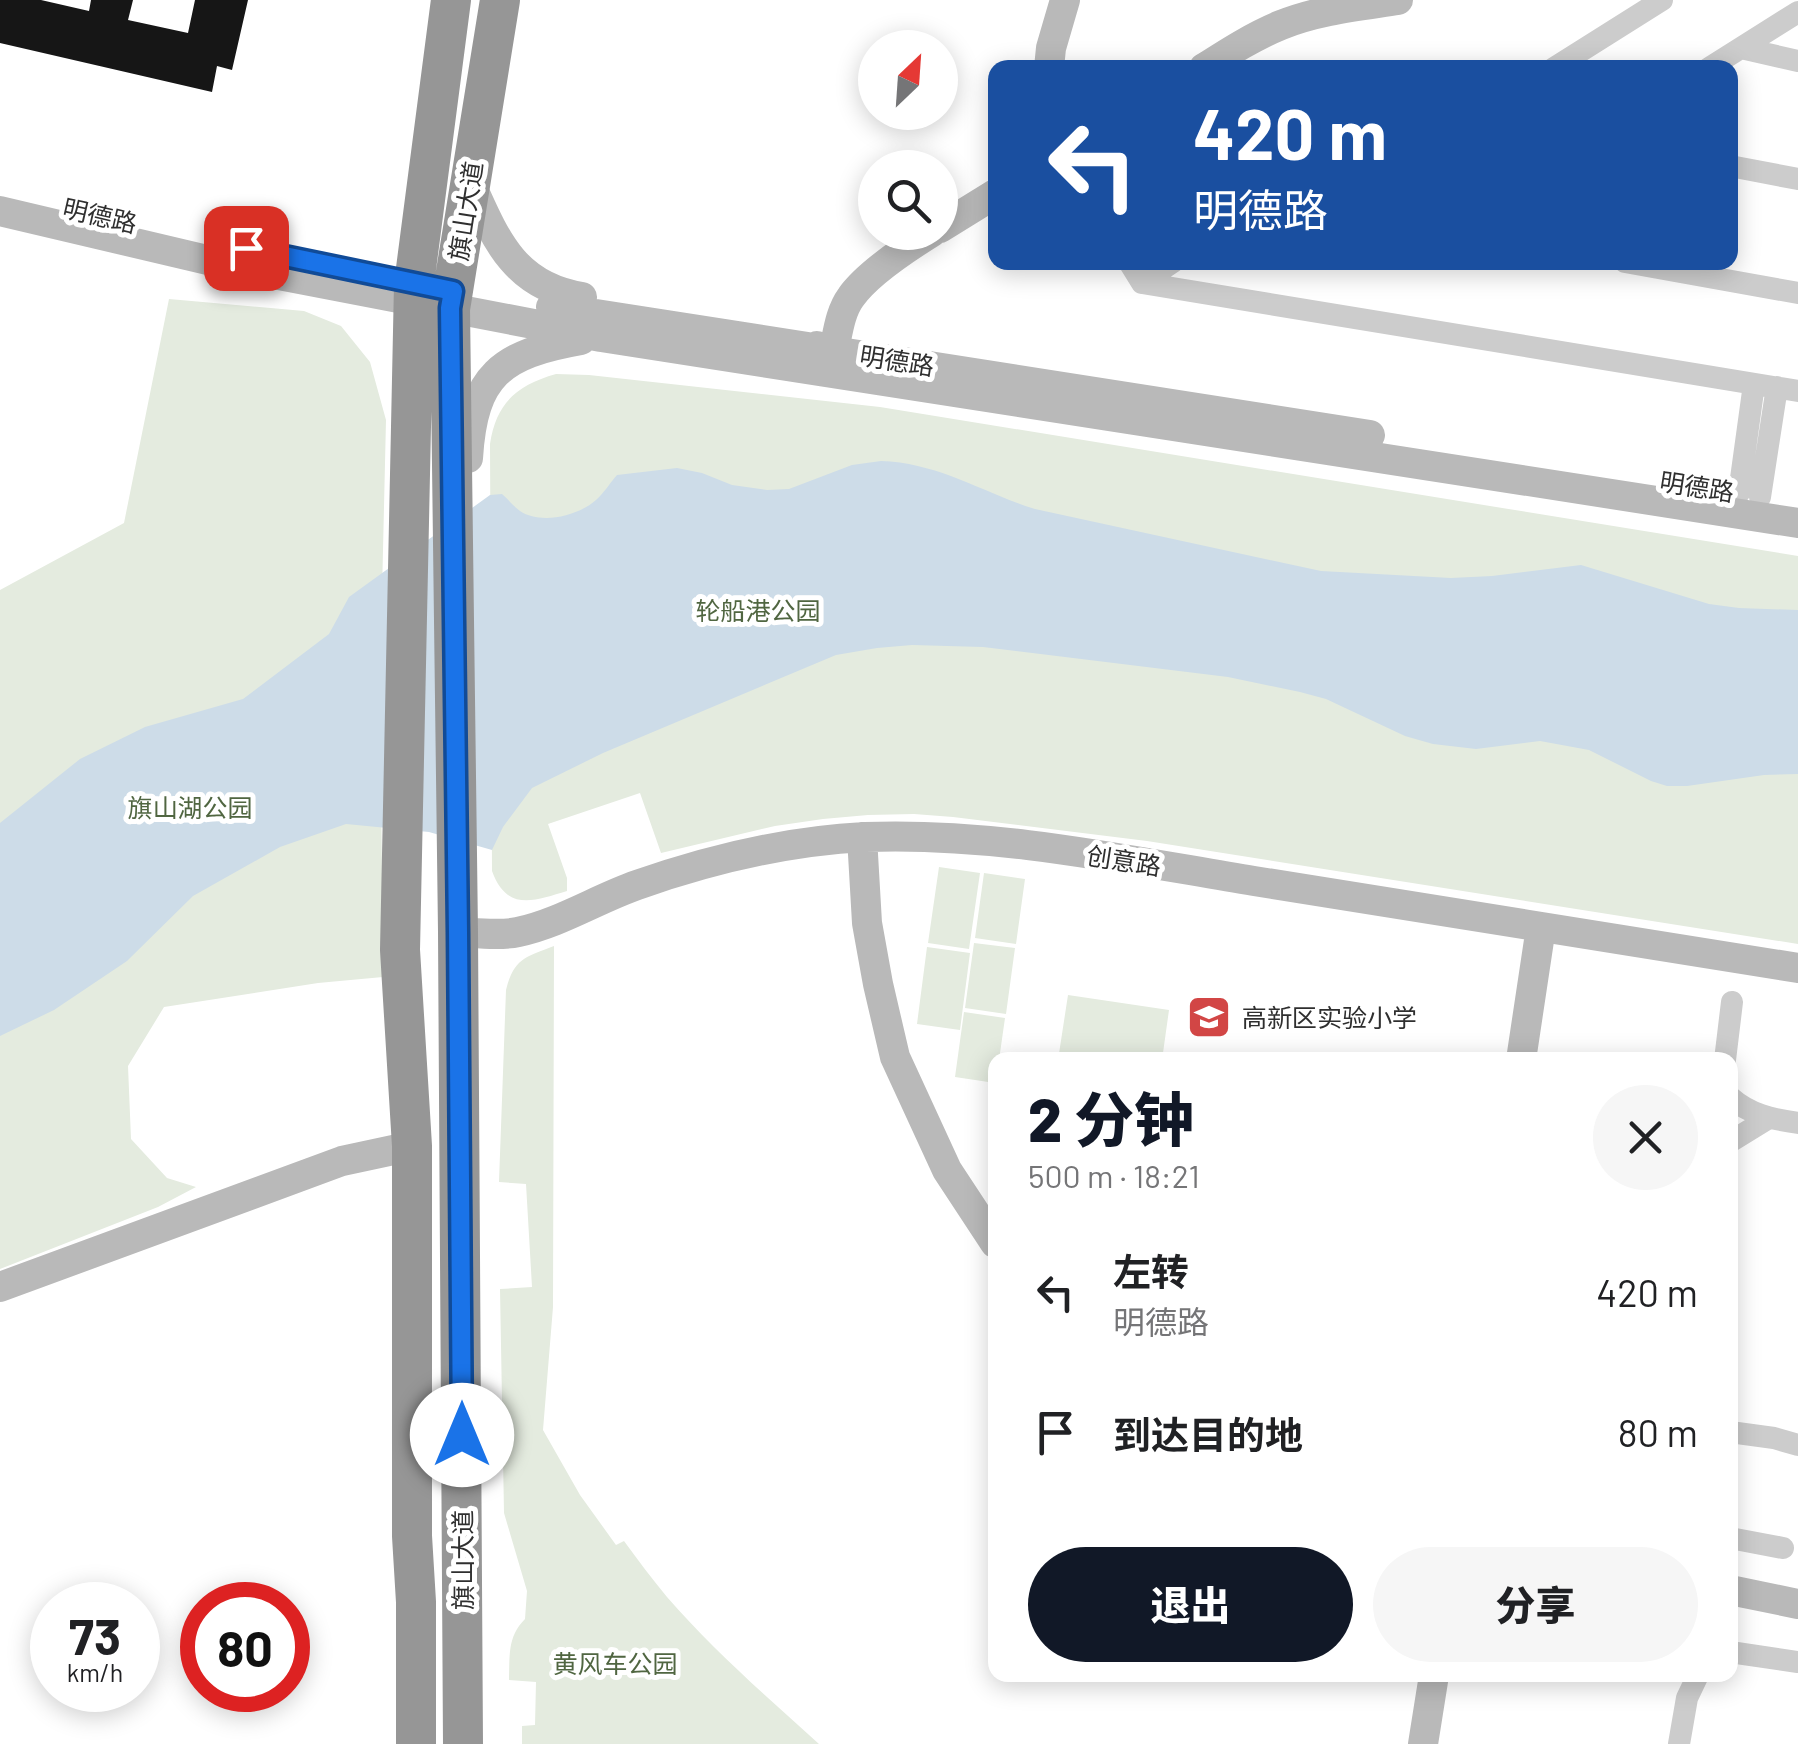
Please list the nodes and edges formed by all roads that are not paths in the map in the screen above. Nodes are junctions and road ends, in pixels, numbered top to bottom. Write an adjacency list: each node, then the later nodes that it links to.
1 (451, 0): 26 (highway, 旗山大道)
2 (500, 0): 15 (highway, 旗山大道)
3 (1065, 0): 8 (street)
4 (1398, 0): 9 (street)
5 (1662, 0): 10 (street)
6 (1798, 12): 7 (street)
7 (1742, 48): 11 (street); 12 (street)
8 (1050, 60)
9 (1217, 60)
10 (1567, 60)
11 (1722, 60)
12 (1798, 60)
13 (1738, 168): 14 (street)
14 (1798, 179)
15 (470, 180): 26 (highway, 旗山大道); 28 (street)
16 (0, 192): 26 (street, 明德路)
17 (988, 198): 19 (street)
18 (0, 211): 26 (street, 明德路)
19 (958, 217)
20 (905, 250): 28 (street)
21 (1134, 270): 24 (street)
22 (1162, 270): 24 (street)
23 (1668, 270): 25 (street)
24 (1142, 283): 29 (street)
25 (1798, 294)
26 (432, 296): 27 (street); 28 (street, 明德路); 33 (highway, 旗山大道); 45 (highway, 旗山大道)
27 (601, 337): 32 (street); 33 (street)
28 (834, 350): 30 (street, 明德路)
29 (1776, 387): 30 (street)
30 (1749, 495): 31 (street, 明德路)
31 (1798, 502)
32 (1798, 524)
33 (452, 560): 36 (highway, 旗山大道)
34 (862, 838): 35 (street, 创意路); 36 (street, 创意路); 46 (street)
35 (1541, 927): 37 (street, 创意路); 39 (street)
36 (458, 932): 61 (highway, 旗山大道)
37 (1798, 968)
38 (1732, 1002): 40 (street)
39 (1523, 1052)
40 (1726, 1052)
41 (1738, 1104): 42 (street)
42 (1769, 1118): 43 (street); 44 (street)
43 (1798, 1123)
44 (1738, 1137)
45 (412, 1146): 47 (street); 53 (highway, 旗山大道)
46 (988, 1232)
47 (0, 1287)
48 (1738, 1433): 49 (street)
49 (1798, 1445)
50 (1738, 1540): 51 (street)
51 (1783, 1548)
52 (1738, 1592): 54 (street)
53 (416, 1602): 59 (highway); 60 (highway, 旗山大道)
54 (1798, 1604)
55 (1738, 1653): 56 (street)
56 (1798, 1662)
57 (1433, 1682): 62 (street)
58 (1695, 1682): 63 (street)
59 (398, 1744)
60 (416, 1744)
61 (464, 1744)
62 (1423, 1744)
63 (1680, 1744)

